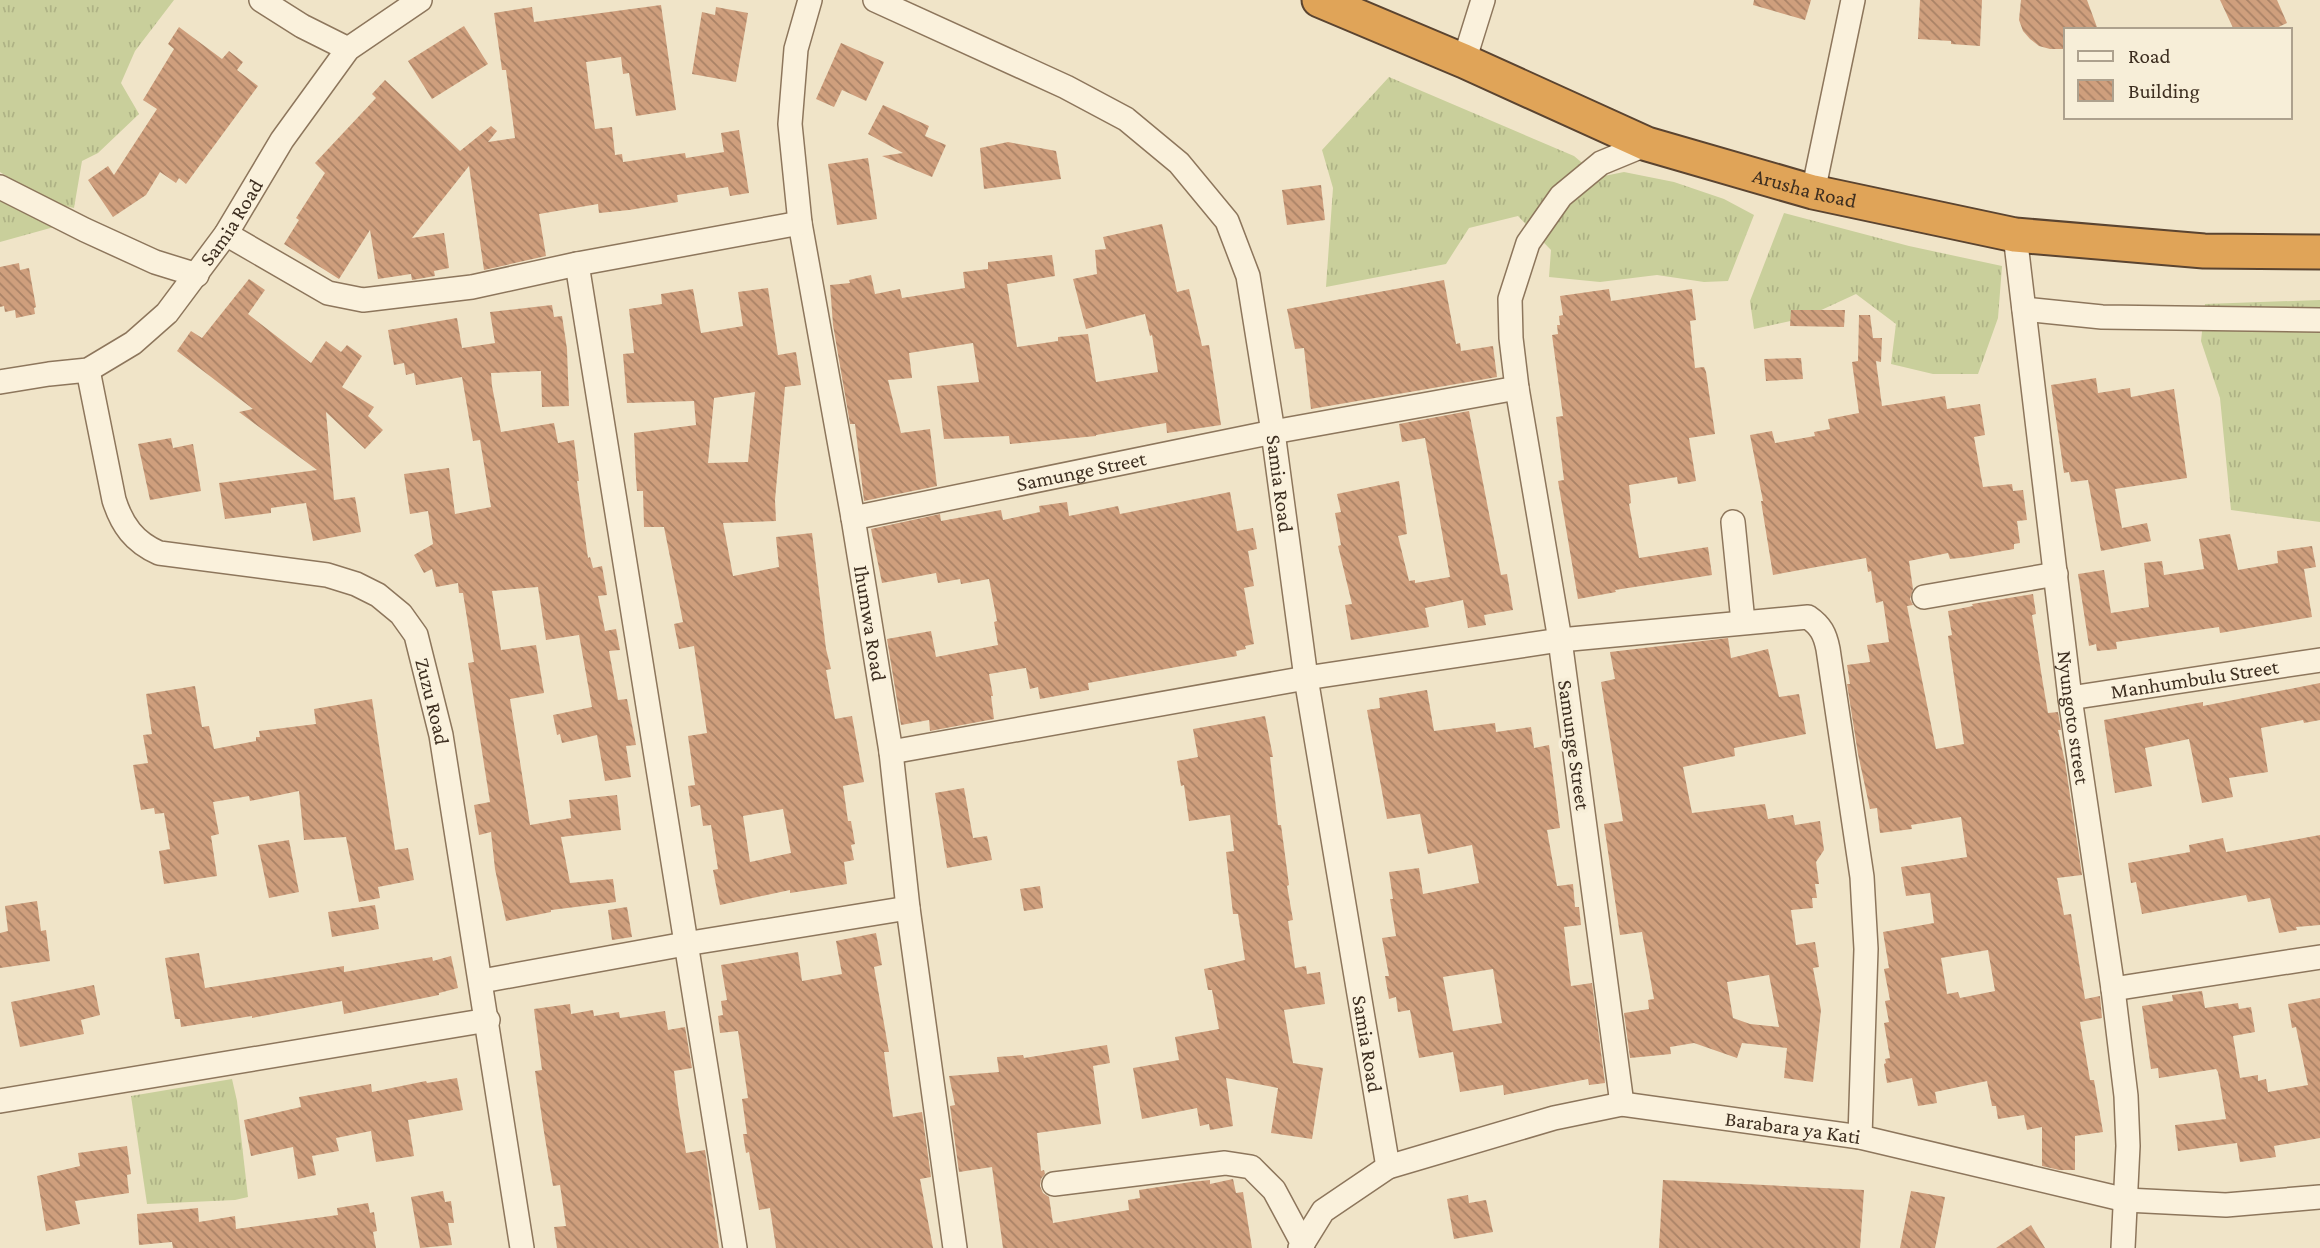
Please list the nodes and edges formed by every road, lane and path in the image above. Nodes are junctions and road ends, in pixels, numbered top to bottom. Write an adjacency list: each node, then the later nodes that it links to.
1 (261, 0): 8 (street)
2 (420, 0): 8 (street, Samia Road)
3 (810, 0): 13 (street, Ihumwa Road)
4 (875, 0): 24 (street, Samia Road)
5 (1319, 0): 9 (highway, Arusha Road)
6 (1483, 0): 9 (street)
7 (1853, 0): 12 (street)
8 (348, 50): 14 (street, Samia Road)
9 (1464, 61): 10 (highway, Arusha Road)
10 (1647, 144): 12 (highway, Arusha Road); 23 (street, Samunge Street)
11 (0, 187): 18 (street)
12 (1813, 192): 15 (highway, Arusha Road)
13 (800, 223): 17 (street); 25 (street, Ihumwa Road)
14 (226, 234): 17 (street); 18 (street, Samia Road)
15 (2015, 235): 16 (highway, Arusha Road); 19 (street, Nyungoto street)
16 (2320, 252)
17 (577, 264): 36 (street)
18 (197, 275): 21 (street, Samia Road)
19 (2024, 309): 20 (street); 27 (street, Nyungoto street)
20 (2320, 320)
21 (88, 370): 22 (street, Samia Road); 38 (street, Zuzu Road)
22 (0, 382)
23 (1517, 388): 24 (street, Samunge Street); 30 (street, Samunge Street)
24 (1273, 432): 25 (street, Samunge Street); 32 (street, Samia Road)
25 (853, 517): 34 (street, Ihumwa Road)
26 (1733, 522): 29 (street)
27 (2056, 575): 28 (street); 33 (street, Nyungoto street)
28 (1924, 597)
29 (1743, 622): 30 (street); 43 (street)
30 (1560, 640): 32 (street); 42 (street, Samunge Street)
31 (2320, 660): 33 (street, Manhumbulu Street)
32 (1306, 678): 34 (street); 44 (street, Samia Road)
33 (2070, 698): 39 (street, Nyungoto street)
34 (891, 752): 35 (street, Ihumwa Road)
35 (908, 908): 36 (street); 51 (street, Ihumwa Road)
36 (685, 944): 38 (street); 50 (street)
37 (2320, 957): 39 (street)
38 (482, 981): 40 (street, Zuzu Road)
39 (2113, 989): 47 (street, Nyungoto street)
40 (488, 1020): 41 (street); 49 (street, Zuzu Road)
41 (0, 1101)
42 (1622, 1104): 43 (street, Barabara ya Kati); 44 (street, Barabara ya Kati)
43 (1860, 1137): 47 (street, Barabara ya Kati)
44 (1388, 1167): 48 (street, Barabara ya Kati)
45 (1054, 1184): 48 (street)
46 (2320, 1197): 47 (street, Barabara ya Kati)
47 (2126, 1200): 52 (street, Nyungoto street)
48 (1301, 1246)
49 (522, 1248)
50 (735, 1248)
51 (956, 1248)
52 (2123, 1248)

